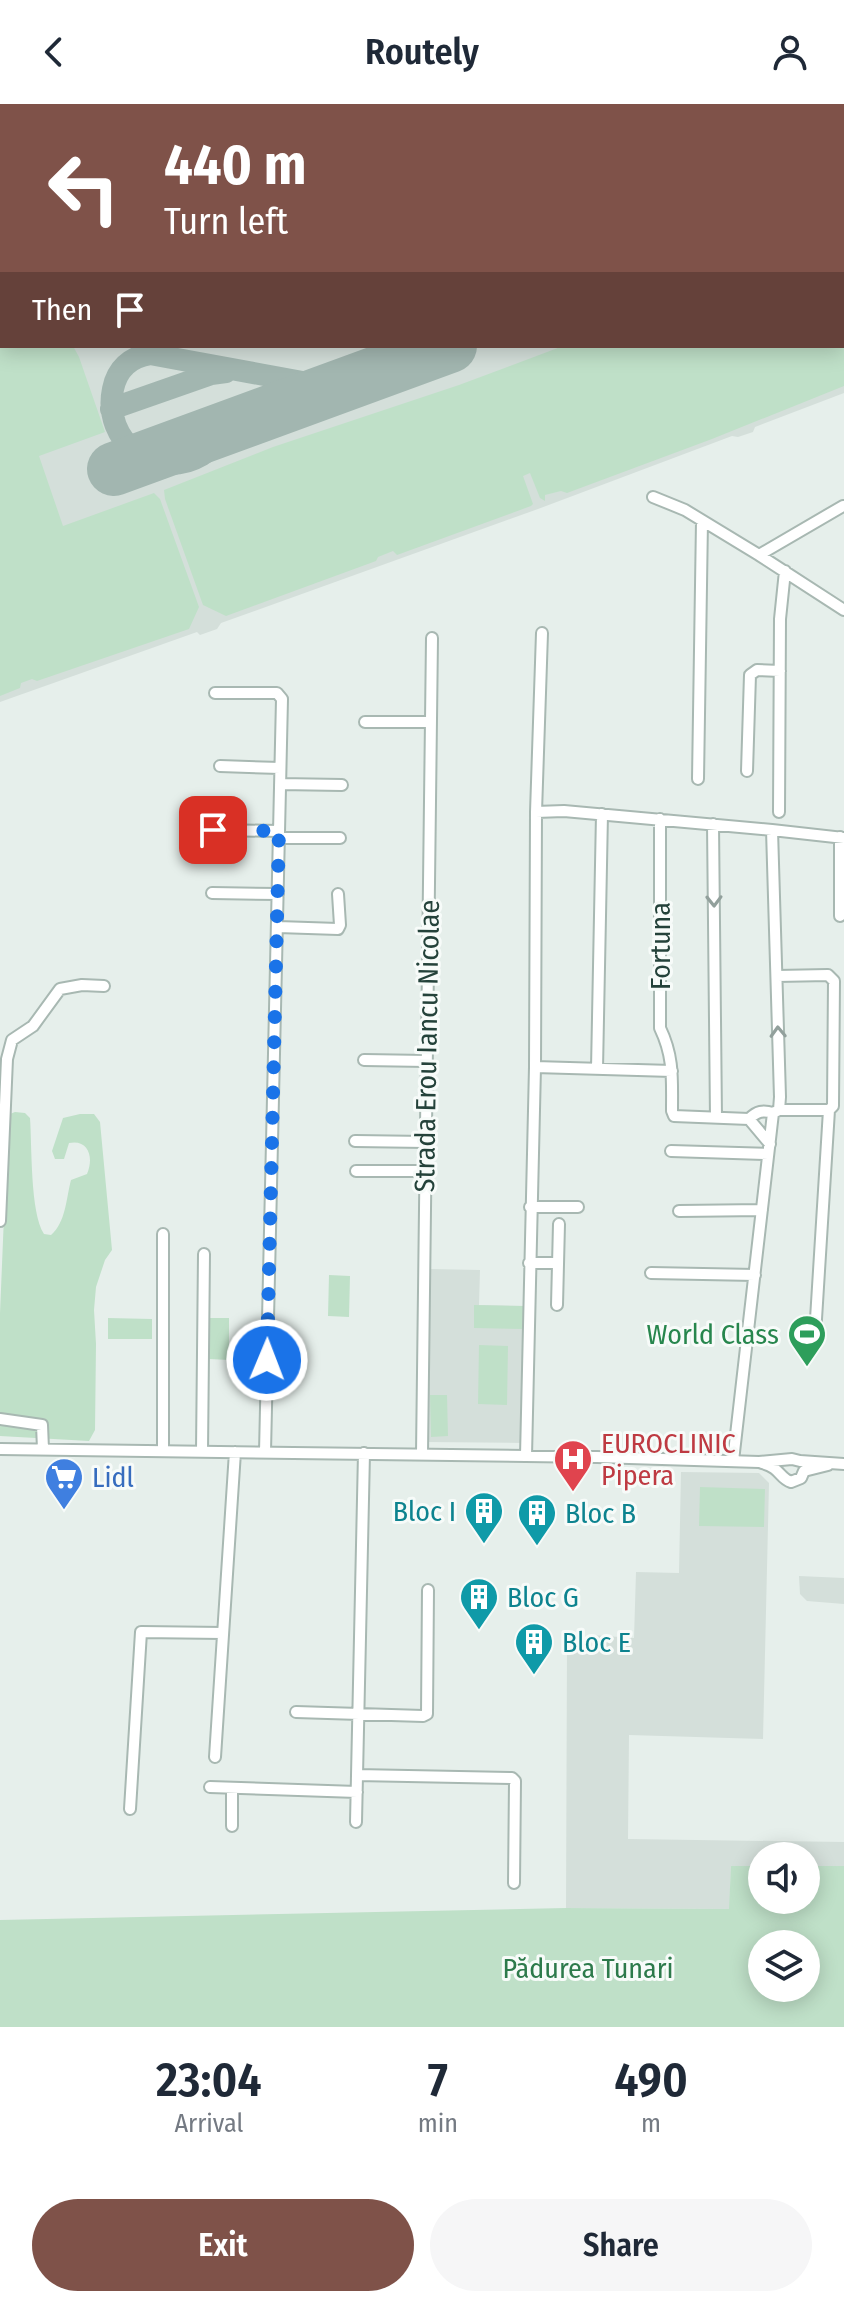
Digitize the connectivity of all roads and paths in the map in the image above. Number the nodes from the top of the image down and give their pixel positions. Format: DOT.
graph roads {
  1 [pos="653,497"];
  2 [pos="843,506"];
  3 [pos="702,521"];
  4 [pos="759,555"];
  5 [pos="785,571"];
  6 [pos="844,610"];
  7 [pos="542,633"];
  8 [pos="432,638"];
  9 [pos="780,671"];
  10 [pos="215,693"];
  11 [pos="365,722"];
  12 [pos="431,722"];
  13 [pos="220,766"];
  14 [pos="280,768"];
  15 [pos="747,771"];
  16 [pos="698,779"];
  17 [pos="280,784"];
  18 [pos="342,785"];
  19 [pos="536,812"];
  20 [pos="779,812"];
  21 [pos="602,814"];
  22 [pos="660,819"];
  23 [pos="713,824"];
  24 [pos="213,830"];
  25 [pos="772,830"];
  26 [pos="279,834"];
  27 [pos="340,838"];
  28 [pos="842,838"];
  29 [pos="212,893"];
  30 [pos="278,894"];
  31 [pos="338,894"];
  32 [pos="840,916"];
  33 [pos="278,927"];
  34 [pos="777,976"];
  35 [pos="104,986"];
  36 [pos="364,1060"];
  37 [pos="427,1061"];
  38 [pos="535,1067"];
  39 [pos="597,1069"];
  40 [pos="672,1071"];
  41 [pos="829,1110"];
  42 [pos="776,1112"];
  43 [pos="716,1118"];
  44 [pos="749,1119"];
  45 [pos="355,1141"];
  46 [pos="426,1142"];
  47 [pos="769,1149"];
  48 [pos="671,1151"];
  49 [pos="356,1171"];
  50 [pos="426,1171"];
  51 [pos="530,1207"];
  52 [pos="578,1207"];
  53 [pos="762,1210"];
  54 [pos="679,1211"];
  55 [pos="0,1221"];
  56 [pos="559,1224"];
  57 [pos="163,1234"];
  58 [pos="204,1254"];
  59 [pos="529,1263"];
  60 [pos="558,1263"];
  61 [pos="651,1273"];
  62 [pos="755,1275"];
  63 [pos="557,1305"];
  64 [pos="815,1335"];
  65 [pos="0,1419"];
  66 [pos="0,1449"];
  67 [pos="43,1449"];
  68 [pos="163,1451"];
  69 [pos="202,1451"];
  70 [pos="235,1452"];
  71 [pos="265,1452"];
  72 [pos="364,1453"];
  73 [pos="422,1454"];
  74 [pos="526,1456"];
  75 [pos="733,1461"];
  76 [pos="759,1462"];
  77 [pos="797,1464"];
  78 [pos="841,1464"];
  79 [pos="781,1472"];
  80 [pos="428,1590"];
  81 [pos="223,1633"];
  82 [pos="296,1712"];
  83 [pos="358,1714"];
  84 [pos="215,1757"];
  85 [pos="357,1775"];
  86 [pos="210,1787"];
  87 [pos="232,1788"];
  88 [pos="357,1792"];
  89 [pos="130,1809"];
  90 [pos="356,1822"];
  91 [pos="232,1826"];
  92 [pos="514,1883"];
  1 -- 3 [label="street"];
  2 -- 4 [label="street"];
  3 -- 4 [label="street"];
  3 -- 16 [label="street"];
  4 -- 5 [label="street"];
  5 -- 6 [label="street"];
  5 -- 9 [label="street"];
  7 -- 19 [label="street"];
  8 -- 12 [label="street, Strada Erou Iancu Nicolae"];
  9 -- 15 [label="street"];
  9 -- 20 [label="street"];
  10 -- 14 [label="street"];
  11 -- 12 [label="street"];
  12 -- 37 [label="street, Strada Erou Iancu Nicolae"];
  13 -- 14 [label="street"];
  14 -- 17 [label="street"];
  17 -- 18 [label="street"];
  17 -- 26 [label="street"];
  19 -- 21 [label="street"];
  19 -- 38 [label="street"];
  21 -- 22 [label="street"];
  21 -- 39 [label="street"];
  22 -- 23 [label="street"];
  22 -- 40 [label="street, Fortuna"];
  23 -- 25 [label="street"];
  23 -- 43 [label="street, one-way"];
  24 -- 26 [label="street"];
  25 -- 28 [label="street"];
  25 -- 34 [label="street"];
  26 -- 27 [label="street"];
  26 -- 30 [label="street"];
  28 -- 32 [label="street"];
  29 -- 30 [label="street"];
  30 -- 33 [label="street"];
  31 -- 33 [label="street"];
  33 -- 71 [label="street"];
  34 -- 41 [label="street"];
  42 -- 34 [label="street, one-way"];
  35 -- 55 [label="street"];
  36 -- 37 [label="street"];
  37 -- 46 [label="street, Strada Erou Iancu Nicolae"];
  38 -- 39 [label="street"];
  38 -- 51 [label="street"];
  39 -- 40 [label="street"];
  40 -- 43 [label="street, Fortuna"];
  41 -- 42 [label="street"];
  41 -- 64 [label="street"];
  42 -- 44 [label="street"];
  42 -- 47 [label="street"];
  43 -- 44 [label="street"];
  44 -- 47 [label="street"];
  45 -- 46 [label="street"];
  46 -- 50 [label="street, Strada Erou Iancu Nicolae"];
  47 -- 48 [label="street"];
  47 -- 53 [label="street"];
  49 -- 50 [label="street"];
  50 -- 73 [label="street, Strada Erou Iancu Nicolae"];
  51 -- 52 [label="street"];
  51 -- 59 [label="street"];
  53 -- 54 [label="street"];
  53 -- 62 [label="street"];
  56 -- 60 [label="street"];
  57 -- 68 [label="street"];
  58 -- 69 [label="street"];
  59 -- 60 [label="street"];
  59 -- 74 [label="street"];
  60 -- 63 [label="street"];
  61 -- 62 [label="street"];
  62 -- 75 [label="street"];
  65 -- 67 [label="street"];
  66 -- 67 [label="street"];
  67 -- 68 [label="street"];
  68 -- 69 [label="street"];
  69 -- 70 [label="street"];
  70 -- 71 [label="street"];
  70 -- 81 [label="street"];
  71 -- 72 [label="street"];
  72 -- 73 [label="street"];
  72 -- 83 [label="street"];
  73 -- 74 [label="street"];
  74 -- 75 [label="street"];
  75 -- 76 [label="street"];
  76 -- 77 [label="street"];
  76 -- 79 [label="street"];
  77 -- 78 [label="street"];
  77 -- 79 [label="street"];
  77 -- 79 [label="street"];
  80 -- 83 [label="street"];
  81 -- 84 [label="street"];
  81 -- 89 [label="street"];
  82 -- 83 [label="street"];
  83 -- 85 [label="street"];
  85 -- 88 [label="street"];
  85 -- 92 [label="street"];
  86 -- 87 [label="street"];
  87 -- 88 [label="street"];
  87 -- 91 [label="street"];
  88 -- 90 [label="street"];
}
